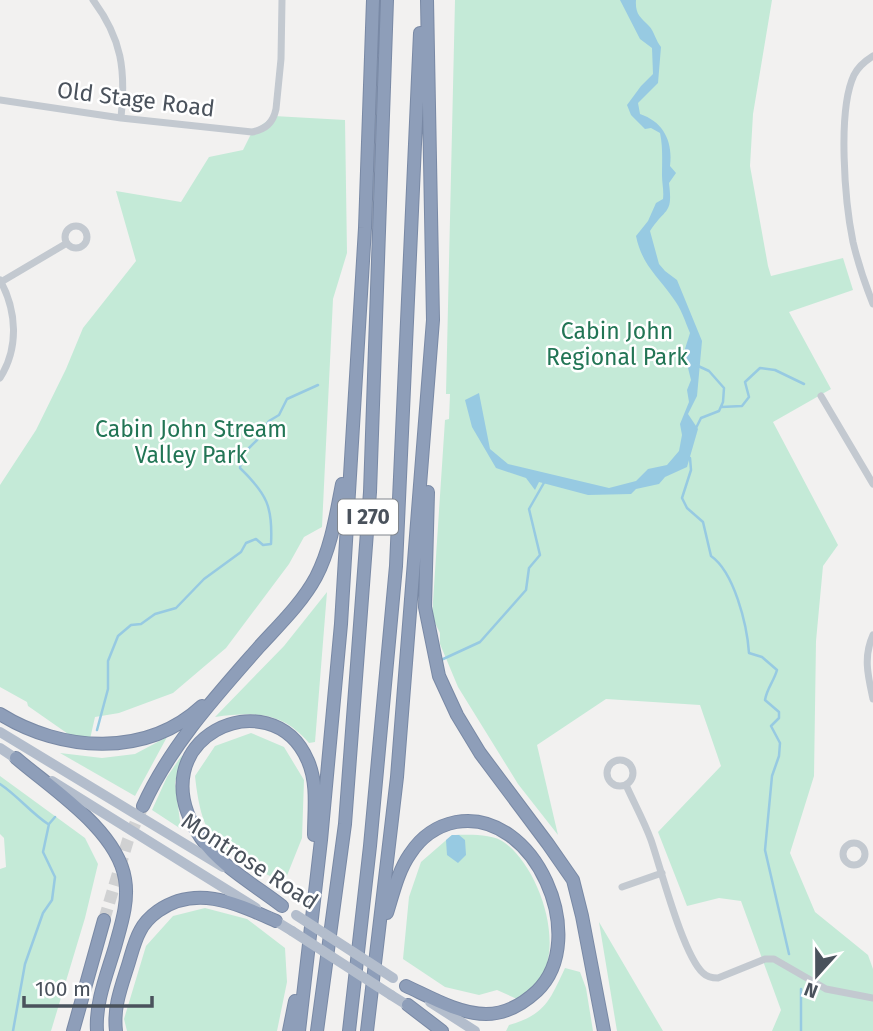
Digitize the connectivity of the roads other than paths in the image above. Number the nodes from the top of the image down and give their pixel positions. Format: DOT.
graph roads {
  1 [pos="93,0"];
  2 [pos="282,0"];
  3 [pos="373,0"];
  4 [pos="387,0"];
  5 [pos="421,0"];
  6 [pos="427,0"];
  7 [pos="873,56"];
  8 [pos="0,100"];
  9 [pos="121,118"];
  10 [pos="66,243"];
  11 [pos="1,281"];
  12 [pos="873,304"];
  13 [pos="0,378"];
  14 [pos="821,396"];
  15 [pos="351,445"];
  16 [pos="424,445"];
  17 [pos="873,484"];
  18 [pos="873,635"];
  19 [pos="233,677"];
  20 [pos="873,699"];
  21 [pos="0,714"];
  22 [pos="0,732"];
  23 [pos="0,748"];
  24 [pos="16,758"];
  25 [pos="626,785"];
  26 [pos="143,806"];
  27 [pos="662,873"];
  28 [pos="622,887"];
  29 [pos="314,897"];
  30 [pos="282,906"];
  31 [pos="104,920"];
  32 [pos="276,921"];
  33 [pos="377,947"];
  34 [pos="308,957"];
  35 [pos="406,986"];
  36 [pos="873,998"];
  37 [pos="408,1005"];
  38 [pos="72,1031"];
  39 [pos="97,1031"];
  40 [pos="116,1031"];
  41 [pos="289,1031"];
  42 [pos="299,1031"];
  43 [pos="317,1031"];
  44 [pos="349,1031"];
  45 [pos="367,1031"];
  46 [pos="442,1031"];
  47 [pos="449,1031"];
  48 [pos="475,1031"];
  49 [pos="604,1031"];
  1 -- 9 [label="street"];
  2 -- 9 [label="street, Old Stage Road"];
  3 -- 15 [label="highway, I 270"];
  4 -- 43 [label="highway, I 270"];
  5 -- 44 [label="highway, I 270"];
  6 -- 16 [label="highway, I 270"];
  7 -- 12 [label="street"];
  8 -- 9 [label="street, Old Stage Road"];
  10 -- 11 [label="street"];
  11 -- 13 [label="street"];
  14 -- 17 [label="street"];
  15 -- 19 [label="highway"];
  15 -- 29 [label="highway, I 270"];
  16 -- 33 [label="highway, I 270"];
  16 -- 49 [label="highway"];
  18 -- 20 [label="street"];
  19 -- 21 [label="highway"];
  19 -- 26 [label="highway"];
  22 -- 30 [label="main road, Montrose Road"];
  23 -- 24 [label="main road, Montrose Road"];
  24 -- 32 [label="main road, Montrose Road"];
  24 -- 39 [label="highway"];
  25 -- 27 [label="street"];
  27 -- 28 [label="street"];
  27 -- 36 [label="street"];
  29 -- 30 [label="highway"];
  29 -- 34 [label="highway, I 270"];
  30 -- 35 [label="main road, Montrose Road, bridge"];
  31 -- 38 [label="highway"];
  32 -- 37 [label="main road, Montrose Road, bridge"];
  32 -- 40 [label="highway"];
  33 -- 35 [label="highway"];
  33 -- 45 [label="highway, I 270"];
  34 -- 41 [label="highway"];
  34 -- 42 [label="highway, I 270"];
  35 -- 48 [label="main road, Montrose Road"];
  37 -- 46 [label="highway"];
  37 -- 47 [label="main road, Montrose Road"];
}
